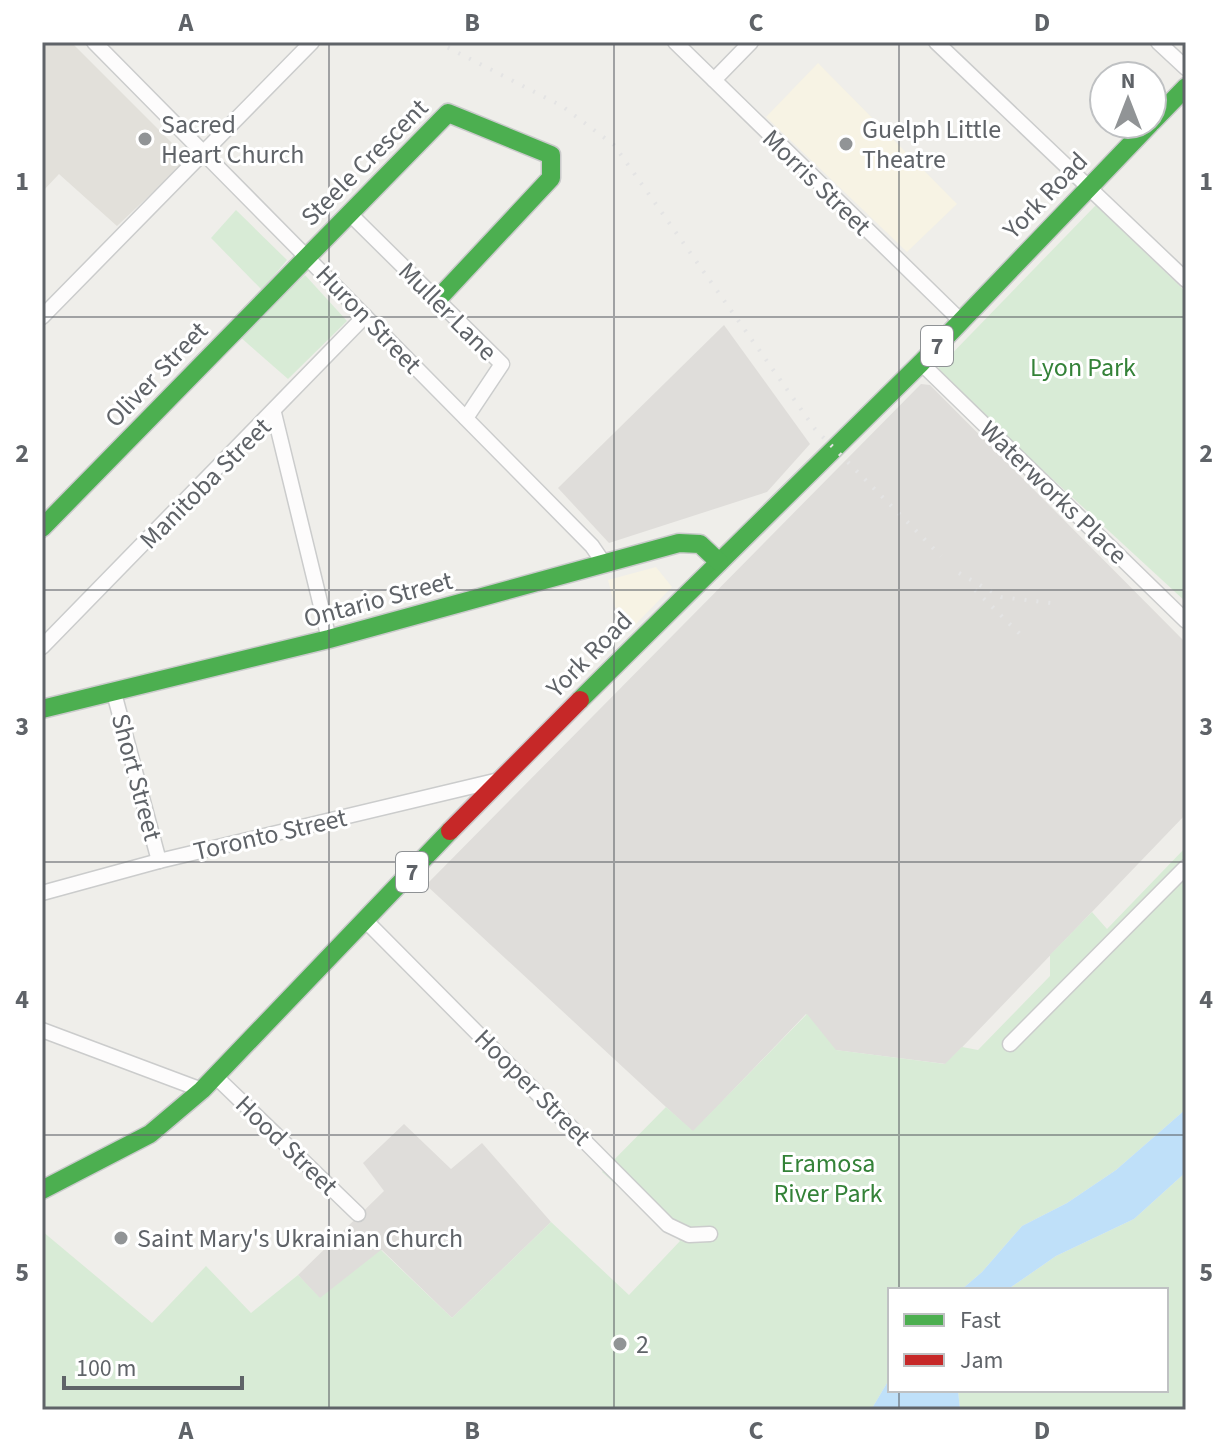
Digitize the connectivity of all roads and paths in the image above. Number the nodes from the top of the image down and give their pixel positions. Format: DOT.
graph roads {
  1 [pos="94,42"];
  2 [pos="312,42"];
  3 [pos="675,42"];
  4 [pos="751,42"];
  5 [pos="936,42"];
  6 [pos="1158,42"];
  7 [pos="1186,68"];
  8 [pos="714,80"];
  9 [pos="1186,87"];
  10 [pos="1168,106"];
  11 [pos="1134,140"];
  12 [pos="204,152"];
  13 [pos="1089,185"];
  14 [pos="349,213"];
  15 [pos="307,255"];
  16 [pos="1186,280"];
  17 [pos="437,300"];
  18 [pos="365,316"];
  19 [pos="42,317"];
  20 [pos="961,321"];
  21 [pos="921,363"];
  22 [pos="274,413"];
  23 [pos="466,418"];
  24 [pos="42,528"];
  25 [pos="719,562"];
  26 [pos="605,565"];
  27 [pos="1186,621"];
  28 [pos="329,639"];
  29 [pos="42,647"];
  30 [pos="114,693"];
  31 [pos="42,709"];
  32 [pos="499,780"];
  33 [pos="159,861"];
  34 [pos="1186,867"];
  35 [pos="42,893"];
  36 [pos="365,920"];
  37 [pos="42,1030"];
  38 [pos="1010,1044"];
  39 [pos="215,1076"];
  40 [pos="202,1090"];
  41 [pos="42,1190"];
  42 [pos="358,1214"];
  43 [pos="710,1234"];
  1 -- 12 [label="street, Huron Street"];
  2 -- 12 [label="street"];
  3 -- 8 [label="street, Morris Street"];
  4 -- 8 [label="street"];
  5 -- 13 [label="street"];
  6 -- 7 [label="street"];
  8 -- 20 [label="street, Morris Street"];
  9 -- 10 [label="main road, York Road / 7"];
  11 -- 13 [label="main road, York Road / 7"];
  12 -- 15 [label="street, Huron Street"];
  12 -- 19 [label="street"];
  13 -- 16 [label="street"];
  13 -- 20 [label="main road, York Road / 7"];
  14 -- 15 [label="main road, Steele Crescent"];
  14 -- 17 [label="street, Muller Lane"];
  14 -- 17 [label="main road, Steele Crescent"];
  15 -- 18 [label="street, Huron Street"];
  15 -- 24 [label="main road, Oliver Street"];
  17 -- 23 [label="street, Muller Lane"];
  18 -- 22 [label="street, Manitoba Street"];
  18 -- 23 [label="street, Huron Street"];
  20 -- 21 [label="main road, York Road / 7"];
  21 -- 25 [label="main road, York Road / 7"];
  21 -- 27 [label="street, Waterworks Place"];
  22 -- 28 [label="street"];
  22 -- 29 [label="street, Manitoba Street"];
  23 -- 26 [label="street, Huron Street"];
  25 -- 26 [label="main road, Ontario Street"];
  25 -- 32 [label="main road, York Road / 7"];
  26 -- 28 [label="main road, Ontario Street"];
  28 -- 30 [label="main road, Ontario Street"];
  30 -- 31 [label="main road, Ontario Street"];
  30 -- 33 [label="street, Short Street"];
  32 -- 33 [label="street, Toronto Street"];
  32 -- 36 [label="main road, York Road / 7"];
  33 -- 35 [label="street, Toronto Street"];
  34 -- 38 [label="street"];
  36 -- 39 [label="main road, York Road / 7"];
  36 -- 43 [label="street, Hooper Street"];
  37 -- 40 [label="street"];
  39 -- 40 [label="main road, York Road / 7"];
  39 -- 42 [label="street, Hood Street"];
  40 -- 41 [label="main road, York Road / 7"];
}
